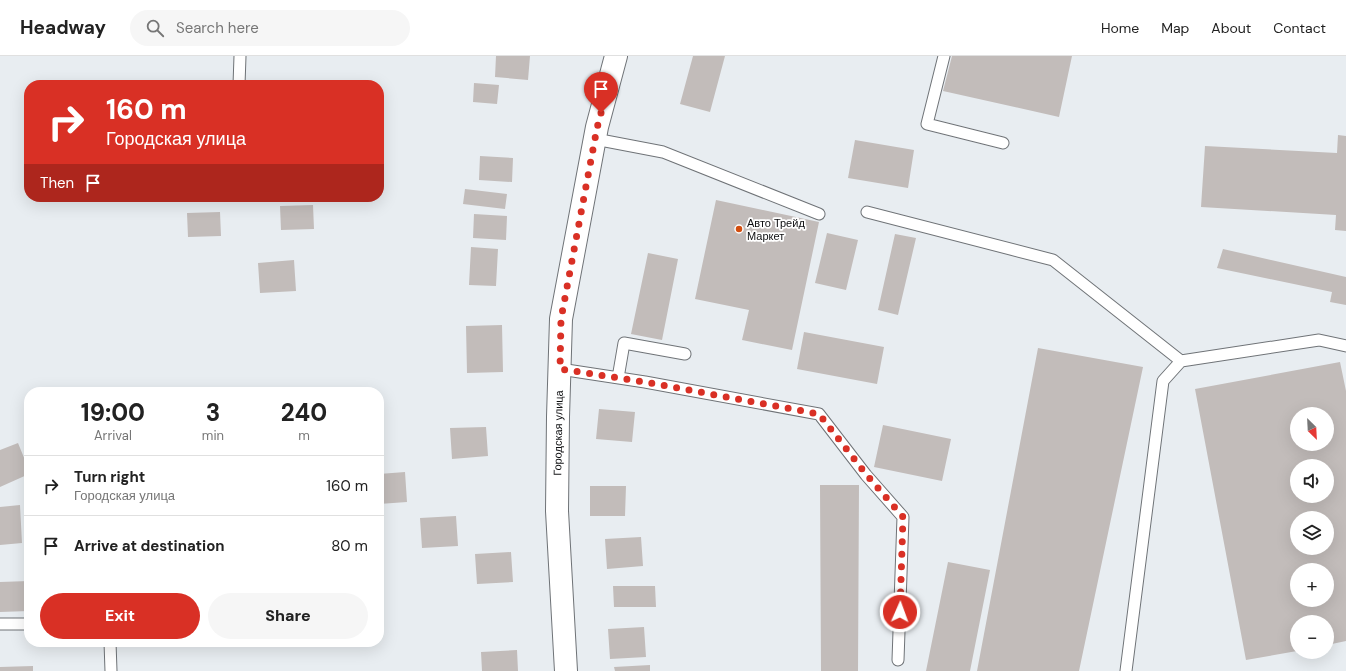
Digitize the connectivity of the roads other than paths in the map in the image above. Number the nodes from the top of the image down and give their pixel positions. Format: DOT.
graph roads {
  1 [pos="240,56"];
  2 [pos="616,56"];
  3 [pos="944,56"];
  4 [pos="239,80"];
  5 [pos="595,139"];
  6 [pos="1003,143"];
  7 [pos="867,212"];
  8 [pos="819,214"];
  9 [pos="1346,346"];
  10 [pos="685,354"];
  11 [pos="1181,362"];
  12 [pos="560,369"];
  13 [pos="618,378"];
  14 [pos="0,624"];
  15 [pos="24,624"];
  16 [pos="110,647"];
  17 [pos="898,660"];
  18 [pos="111,671"];
  19 [pos="566,671"];
  20 [pos="1126,671"];
  1 -- 4 [label="lane"];
  2 -- 5 [label="main road, Городская улица"];
  3 -- 6 [label="lane"];
  5 -- 8 [label="lane"];
  5 -- 12 [label="main road, Городская улица"];
  7 -- 11 [label="lane"];
  9 -- 11 [label="lane"];
  10 -- 13 [label="lane"];
  11 -- 20 [label="lane"];
  12 -- 13 [label="lane"];
  12 -- 19 [label="main road, Городская улица"];
  13 -- 17 [label="lane"];
  14 -- 15 [label="lane"];
  16 -- 18 [label="lane"];
}
